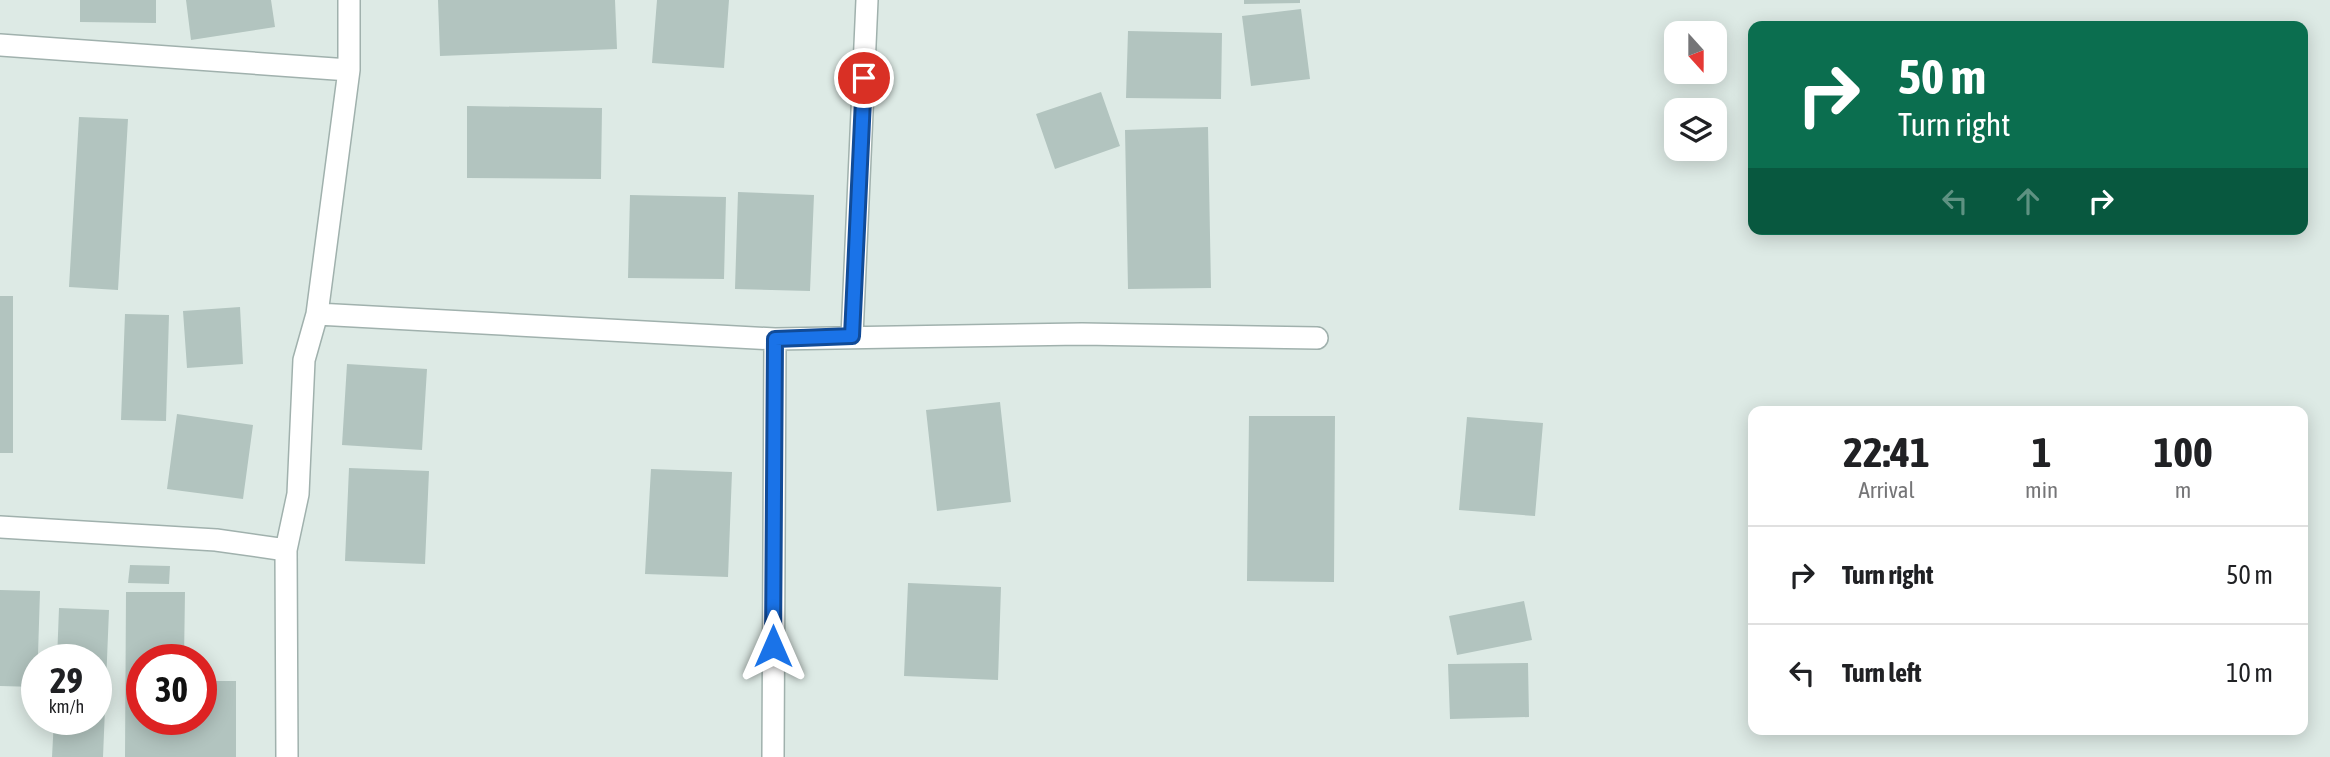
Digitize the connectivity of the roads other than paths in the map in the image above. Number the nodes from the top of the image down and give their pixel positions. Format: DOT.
graph roads {
  1 [pos="349,0"];
  2 [pos="867,0"];
  3 [pos="0,45"];
  4 [pos="349,70"];
  5 [pos="317,314"];
  6 [pos="852,336"];
  7 [pos="1317,338"];
  8 [pos="775,339"];
  9 [pos="0,527"];
  10 [pos="286,550"];
  11 [pos="287,757"];
  12 [pos="773,757"];
  1 -- 4 [label="street"];
  2 -- 6 [label="street"];
  3 -- 4 [label="street"];
  4 -- 5 [label="street"];
  5 -- 8 [label="street"];
  5 -- 10 [label="street"];
  6 -- 7 [label="street"];
  6 -- 8 [label="street"];
  8 -- 12 [label="street"];
  9 -- 10 [label="street"];
  10 -- 11 [label="street"];
}
